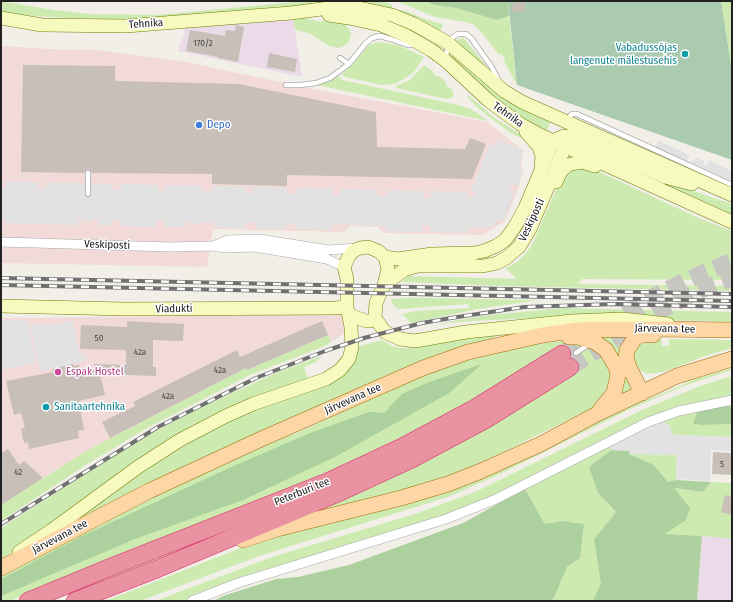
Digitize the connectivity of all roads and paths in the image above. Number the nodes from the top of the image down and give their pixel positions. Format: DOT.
graph roads {
  1 [pos="291,13"];
  2 [pos="4,21"];
  3 [pos="448,44"];
  4 [pos="422,45"];
  5 [pos="340,58"];
  6 [pos="446,61"];
  7 [pos="349,64"];
  8 [pos="286,85"];
  9 [pos="504,90"];
  10 [pos="564,121"];
  11 [pos="520,124"];
  12 [pos="563,141"];
  13 [pos="541,170"];
  14 [pos="620,171"];
  15 [pos="88,173"];
  16 [pos="732,185"];
  17 [pos="546,190"];
  18 [pos="88,194"];
  19 [pos="732,195"];
  20 [pos="732,222"];
  21 [pos="1,242"];
  22 [pos="212,246"];
  23 [pos="360,248"];
  24 [pos="385,257"];
  25 [pos="344,267"];
  26 [pos="384,285"];
  27 [pos="1,306"];
  28 [pos="348,311"];
  29 [pos="375,318"];
  30 [pos="699,330"];
  31 [pos="732,330"];
  32 [pos="543,335"];
  33 [pos="592,342"];
  34 [pos="570,358"];
  35 [pos="732,359"];
  36 [pos="629,367"];
  37 [pos="677,376"];
  38 [pos="642,393"];
  39 [pos="732,400"];
  40 [pos="597,414"];
  41 [pos="1,565"];
  42 [pos="1,568"];
  43 [pos="157,569"];
  44 [pos="28,601"];
  45 [pos="75,601"];
  46 [pos="192,601"];
  1 -- 2 [label="street, Tehnika"];
  1 -- 3 [label="street, Tehnika"];
  1 -- 4 [label="street, Tehnika"];
  3 -- 6 [label="lane"];
  3 -- 9 [label="street, Tehnika"];
  3 -- 9 [label="lane"];
  4 -- 6 [label="street, Tehnika"];
  4 -- 7 [label="lane"];
  5 -- 7 [label="lane"];
  6 -- 11 [label="street, Tehnika"];
  7 -- 8 [label="lane"];
  9 -- 10 [label="street, Tehnika"];
  10 -- 12 [label="street"];
  10 -- 16 [label="lane"];
  10 -- 19 [label="street, Tehnika"];
  11 -- 12 [label="street, Tehnika"];
  11 -- 13 [label="street"];
  12 -- 13 [label="street, Veskiposti"];
  12 -- 14 [label="street, Tehnika"];
  12 -- 17 [label="street, Veskiposti"];
  12 -- 19 [label="street"];
  13 -- 24 [label="street, Veskiposti"];
  14 -- 17 [label="street"];
  14 -- 20 [label="street, Tehnika"];
  15 -- 18 [label="lane"];
  17 -- 26 [label="street, Veskiposti"];
  21 -- 22 [label="street, Veskiposti"];
  22 -- 23 [label="street, Veskiposti"];
  22 -- 25 [label="street, Veskiposti"];
  23 -- 24 [label="street"];
  23 -- 25 [label="street"];
  24 -- 26 [label="street"];
  25 -- 28 [label="street"];
  26 -- 29 [label="street"];
  27 -- 28 [label="street, Viadukti"];
  28 -- 29 [label="street"];
  28 -- 41 [label="street"];
  29 -- 30 [label="street"];
  30 -- 31 [label="main road, Järvevana tee"];
  30 -- 32 [label="main road, Järvevana tee"];
  30 -- 36 [label="main road"];
  32 -- 33 [label="main road"];
  32 -- 42 [label="main road, Järvevana tee"];
  33 -- 34 [label="lane"];
  33 -- 40 [label="main road"];
  34 -- 43 [label="highway, Peterburi tee"];
  34 -- 44 [label="highway, Peterburi tee"];
  35 -- 37 [label="main road"];
  36 -- 37 [label="main road"];
  36 -- 38 [label="main road"];
  37 -- 38 [label="main road"];
  38 -- 40 [label="main road"];
  39 -- 46 [label="street"];
  40 -- 43 [label="main road"];
  43 -- 45 [label="highway"];
}
